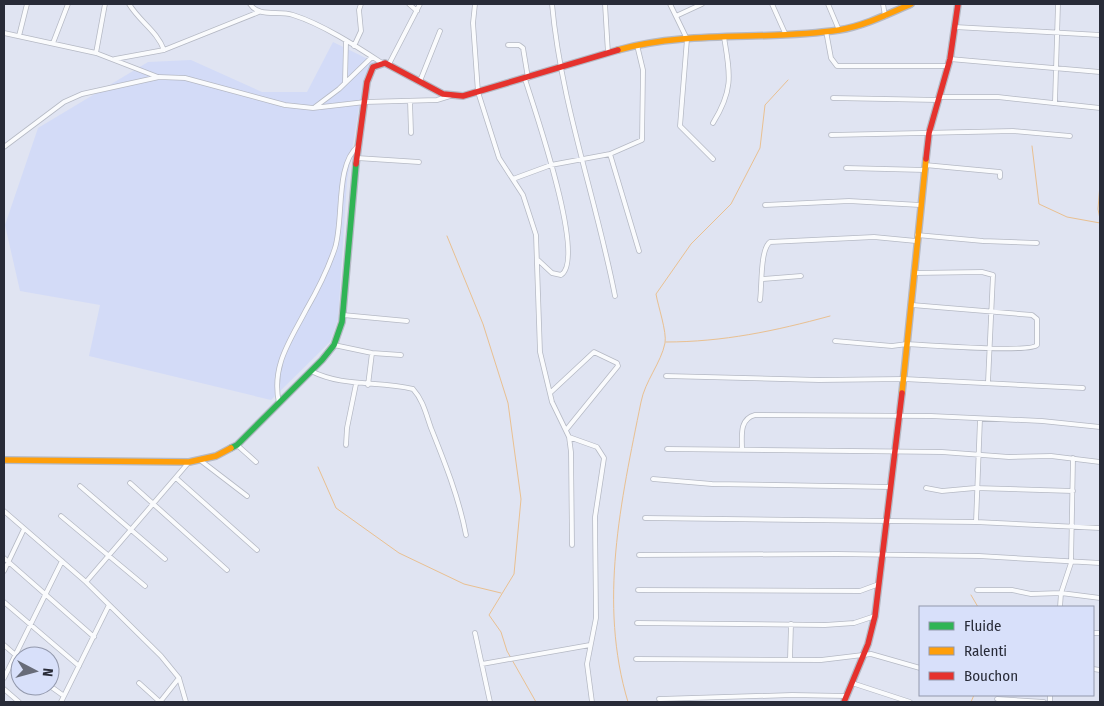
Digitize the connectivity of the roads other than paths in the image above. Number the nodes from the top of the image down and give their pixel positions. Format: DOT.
graph roads {
  1 [pos="27,4"];
  2 [pos="68,4"];
  3 [pos="106,4"];
  4 [pos="130,4"];
  5 [pos="250,4"];
  6 [pos="361,4"];
  7 [pos="408,4"];
  8 [pos="420,4"];
  9 [pos="476,4"];
  10 [pos="552,4"];
  11 [pos="605,4"];
  12 [pos="670,4"];
  13 [pos="702,4"];
  14 [pos="772,4"];
  15 [pos="828,4"];
  16 [pos="883,4"];
  17 [pos="910,4"];
  18 [pos="958,4"];
  19 [pos="1058,4"];
  20 [pos="417,11"];
  21 [pos="260,12"];
  22 [pos="676,16"];
  23 [pos="885,16"];
  24 [pos="956,27"];
  25 [pos="839,30"];
  26 [pos="440,31"];
  27 [pos="826,31"];
  28 [pos="1057,32"];
  29 [pos="4,33"];
  30 [pos="785,33"];
  31 [pos="1100,35"];
  32 [pos="19,36"];
  33 [pos="724,37"];
  34 [pos="687,39"];
  35 [pos="346,42"];
  36 [pos="53,43"];
  37 [pos="508,45"];
  38 [pos="637,45"];
  39 [pos="354,46"];
  40 [pos="164,50"];
  41 [pos="96,53"];
  42 [pos="608,53"];
  43 [pos="372,56"];
  44 [pos="112,59"];
  45 [pos="950,59"];
  46 [pos="385,63"];
  47 [pos="948,66"];
  48 [pos="560,68"];
  49 [pos="1056,68"];
  50 [pos="1100,72"];
  51 [pos="159,77"];
  52 [pos="527,78"];
  53 [pos="420,81"];
  54 [pos="344,82"];
  55 [pos="478,92"];
  56 [pos="450,96"];
  57 [pos="833,98"];
  58 [pos="939,98"];
  59 [pos="410,101"];
  60 [pos="365,102"];
  61 [pos="1055,102"];
  62 [pos="313,108"];
  63 [pos="1100,108"];
  64 [pos="713,123"];
  65 [pos="411,133"];
  66 [pos="929,133"];
  67 [pos="831,135"];
  68 [pos="1070,136"];
  69 [pos="359,145"];
  70 [pos="4,147"];
  71 [pos="610,154"];
  72 [pos="357,158"];
  73 [pos="582,159"];
  74 [pos="713,159"];
  75 [pos="419,162"];
  76 [pos="551,165"];
  77 [pos="846,168"];
  78 [pos="925,168"];
  79 [pos="1000,177"];
  80 [pos="513,179"];
  81 [pos="764,205"];
  82 [pos="920,205"];
  83 [pos="916,238"];
  84 [pos="1038,243"];
  85 [pos="639,251"];
  86 [pos="538,260"];
  87 [pos="913,273"];
  88 [pos="801,276"];
  89 [pos="763,278"];
  90 [pos="615,296"];
  91 [pos="760,300"];
  92 [pos="912,305"];
  93 [pos="990,311"];
  94 [pos="343,315"];
  95 [pos="407,321"];
  96 [pos="835,341"];
  97 [pos="907,344"];
  98 [pos="334,345"];
  99 [pos="990,348"];
  100 [pos="372,352"];
  101 [pos="401,355"];
  102 [pos="311,371"];
  103 [pos="666,376"];
  104 [pos="904,379"];
  105 [pos="988,382"];
  106 [pos="356,384"];
  107 [pos="368,385"];
  108 [pos="1083,388"];
  109 [pos="550,393"];
  110 [pos="279,405"];
  111 [pos="899,416"];
  112 [pos="980,419"];
  113 [pos="1100,427"];
  114 [pos="566,430"];
  115 [pos="569,438"];
  116 [pos="237,445"];
  117 [pos="346,445"];
  118 [pos="667,449"];
  119 [pos="742,449"];
  120 [pos="895,451"];
  121 [pos="977,453"];
  122 [pos="1072,458"];
  123 [pos="4,460"];
  124 [pos="200,460"];
  125 [pos="189,462"];
  126 [pos="256,462"];
  127 [pos="1100,462"];
  128 [pos="176,478"];
  129 [pos="653,479"];
  130 [pos="130,483"];
  131 [pos="80,486"];
  132 [pos="891,487"];
  133 [pos="926,488"];
  134 [pos="975,488"];
  135 [pos="1073,491"];
  136 [pos="247,496"];
  137 [pos="153,503"];
  138 [pos="4,511"];
  139 [pos="61,516"];
  140 [pos="646,518"];
  141 [pos="888,520"];
  142 [pos="976,522"];
  143 [pos="1070,526"];
  144 [pos="1100,528"];
  145 [pos="24,529"];
  146 [pos="130,530"];
  147 [pos="466,535"];
  148 [pos="572,545"];
  149 [pos="257,550"];
  150 [pos="639,555"];
  151 [pos="109,556"];
  152 [pos="884,556"];
  153 [pos="4,558"];
  154 [pos="165,559"];
  155 [pos="62,560"];
  156 [pos="9,562"];
  157 [pos="1071,563"];
  158 [pos="1100,563"];
  159 [pos="227,570"];
  160 [pos="4,571"];
  161 [pos="86,582"];
  162 [pos="879,584"];
  163 [pos="145,586"];
  164 [pos="638,590"];
  165 [pos="977,590"];
  166 [pos="1061,593"];
  167 [pos="47,594"];
  168 [pos="1100,598"];
  169 [pos="4,602"];
  170 [pos="109,605"];
  171 [pos="1060,606"];
  172 [pos="875,616"];
  173 [pos="636,623"];
  174 [pos="790,624"];
  175 [pos="32,625"];
  176 [pos="475,633"];
  177 [pos="94,637"];
  178 [pos="590,645"];
  179 [pos="21,646"];
  180 [pos="863,654"];
  181 [pos="636,658"];
  182 [pos="790,660"];
  183 [pos="482,664"];
  184 [pos="10,666"];
  185 [pos="79,666"];
  186 [pos="919,668"];
  187 [pos="4,678"];
  188 [pos="179,678"];
  189 [pos="139,683"];
  190 [pos="852,683"];
  191 [pos="4,689"];
  192 [pos="60,693"];
  193 [pos="64,696"];
  194 [pos="659,699"];
  195 [pos="846,699"];
  196 [pos="997,699"];
  197 [pos="20,702"];
  198 [pos="61,702"];
  199 [pos="186,702"];
  200 [pos="490,702"];
  201 [pos="592,702"];
  202 [pos="910,702"];
  203 [pos="1044,702"];
  1 -- 32 [label="street"];
  2 -- 36 [label="street"];
  3 -- 41 [label="street"];
  4 -- 40 [label="street"];
  5 -- 21 [label="street"];
  6 -- 39 [label="street"];
  7 -- 20 [label="street"];
  8 -- 20 [label="street"];
  9 -- 55 [label="street"];
  10 -- 48 [label="street"];
  11 -- 42 [label="street"];
  12 -- 22 [label="street"];
  13 -- 22 [label="street"];
  14 -- 30 [label="street"];
  15 -- 25 [label="street"];
  16 -- 23 [label="street"];
  17 -- 23 [label="street"];
  18 -- 24 [label="street"];
  19 -- 28 [label="street"];
  20 -- 46 [label="street"];
  21 -- 35 [label="street"];
  21 -- 40 [label="street"];
  22 -- 34 [label="street"];
  23 -- 25 [label="street"];
  24 -- 28 [label="street"];
  24 -- 45 [label="street"];
  25 -- 27 [label="street"];
  26 -- 53 [label="street"];
  27 -- 30 [label="street"];
  27 -- 47 [label="street"];
  28 -- 31 [label="street"];
  28 -- 49 [label="street"];
  29 -- 32 [label="street"];
  30 -- 33 [label="street"];
  32 -- 36 [label="street"];
  33 -- 34 [label="street"];
  33 -- 64 [label="street"];
  34 -- 38 [label="street"];
  34 -- 74 [label="street"];
  35 -- 39 [label="street"];
  35 -- 54 [label="street"];
  36 -- 41 [label="street"];
  37 -- 52 [label="street"];
  38 -- 42 [label="street"];
  38 -- 71 [label="street"];
  39 -- 43 [label="street"];
  40 -- 44 [label="street"];
  41 -- 44 [label="street"];
  42 -- 48 [label="street"];
  43 -- 46 [label="street"];
  43 -- 54 [label="street"];
  44 -- 51 [label="street"];
  45 -- 47 [label="street"];
  45 -- 49 [label="street"];
  46 -- 53 [label="street"];
  46 -- 60 [label="street"];
  47 -- 58 [label="street"];
  48 -- 52 [label="street"];
  48 -- 73 [label="street"];
  49 -- 50 [label="street"];
  49 -- 61 [label="street"];
  51 -- 62 [label="street"];
  51 -- 70 [label="street"];
  52 -- 55 [label="street"];
  52 -- 76 [label="street"];
  53 -- 56 [label="street"];
  54 -- 62 [label="street"];
  55 -- 56 [label="street"];
  55 -- 80 [label="street"];
  56 -- 59 [label="street"];
  57 -- 58 [label="street"];
  58 -- 61 [label="street"];
  58 -- 66 [label="street"];
  59 -- 60 [label="street"];
  59 -- 65 [label="street"];
  60 -- 62 [label="street"];
  60 -- 69 [label="street"];
  61 -- 63 [label="street"];
  66 -- 67 [label="street"];
  66 -- 68 [label="street"];
  66 -- 78 [label="street"];
  69 -- 72 [label="street"];
  69 -- 110 [label="street"];
  71 -- 73 [label="street"];
  71 -- 85 [label="street"];
  72 -- 75 [label="street"];
  72 -- 94 [label="street"];
  73 -- 76 [label="street"];
  73 -- 90 [label="street"];
  76 -- 80 [label="street"];
  76 -- 86 [label="street"];
  77 -- 78 [label="street"];
  78 -- 79 [label="street"];
  78 -- 82 [label="street"];
  80 -- 86 [label="street"];
  81 -- 82 [label="street"];
  82 -- 83 [label="street"];
  83 -- 84 [label="street"];
  83 -- 87 [label="street"];
  83 -- 89 [label="street"];
  86 -- 109 [label="street"];
  87 -- 92 [label="street"];
  87 -- 93 [label="street"];
  88 -- 89 [label="street"];
  89 -- 91 [label="street"];
  92 -- 93 [label="street"];
  92 -- 97 [label="street"];
  93 -- 99 [label="street"];
  93 -- 99 [label="street"];
  94 -- 95 [label="street"];
  94 -- 98 [label="street"];
  96 -- 97 [label="street"];
  97 -- 99 [label="street"];
  97 -- 104 [label="street"];
  98 -- 100 [label="street"];
  98 -- 102 [label="street"];
  99 -- 105 [label="street"];
  100 -- 101 [label="street"];
  100 -- 107 [label="street"];
  102 -- 106 [label="street"];
  102 -- 110 [label="street"];
  103 -- 104 [label="street"];
  104 -- 105 [label="street"];
  104 -- 111 [label="street"];
  105 -- 108 [label="street"];
  106 -- 107 [label="street"];
  106 -- 117 [label="street"];
  107 -- 147 [label="street"];
  109 -- 114 [label="street"];
  109 -- 114 [label="street"];
  110 -- 116 [label="street"];
  111 -- 112 [label="street"];
  111 -- 119 [label="street"];
  111 -- 120 [label="street"];
  112 -- 113 [label="street"];
  112 -- 121 [label="street"];
  114 -- 115 [label="street"];
  115 -- 148 [label="street"];
  115 -- 178 [label="street"];
  116 -- 124 [label="street"];
  116 -- 126 [label="street"];
  118 -- 119 [label="street"];
  119 -- 120 [label="street"];
  120 -- 121 [label="street"];
  120 -- 132 [label="street"];
  121 -- 122 [label="street"];
  121 -- 134 [label="street"];
  122 -- 127 [label="street"];
  122 -- 135 [label="street"];
  123 -- 125 [label="street"];
  124 -- 125 [label="street"];
  124 -- 136 [label="street"];
  125 -- 128 [label="street"];
  128 -- 137 [label="street"];
  128 -- 149 [label="street"];
  129 -- 132 [label="street"];
  130 -- 137 [label="street"];
  131 -- 146 [label="street"];
  132 -- 141 [label="street"];
  133 -- 134 [label="street"];
  134 -- 135 [label="street"];
  134 -- 142 [label="street"];
  135 -- 143 [label="street"];
  137 -- 146 [label="street"];
  137 -- 159 [label="street"];
  138 -- 145 [label="street"];
  139 -- 151 [label="street"];
  140 -- 141 [label="street"];
  141 -- 142 [label="street"];
  141 -- 152 [label="street"];
  142 -- 143 [label="street"];
  143 -- 144 [label="street"];
  143 -- 157 [label="street"];
  145 -- 155 [label="street"];
  145 -- 156 [label="street"];
  146 -- 151 [label="street"];
  146 -- 154 [label="street"];
  150 -- 152 [label="street"];
  151 -- 161 [label="street"];
  151 -- 163 [label="street"];
  152 -- 157 [label="street"];
  152 -- 162 [label="street"];
  153 -- 156 [label="street"];
  155 -- 161 [label="street"];
  155 -- 167 [label="street"];
  156 -- 160 [label="street"];
  156 -- 167 [label="street"];
  157 -- 158 [label="street"];
  157 -- 166 [label="street"];
  161 -- 170 [label="street"];
  162 -- 164 [label="street"];
  162 -- 172 [label="street"];
  165 -- 166 [label="street"];
  166 -- 168 [label="street"];
  166 -- 171 [label="street"];
  167 -- 175 [label="street"];
  167 -- 177 [label="street"];
  169 -- 175 [label="street"];
  170 -- 177 [label="street"];
  170 -- 188 [label="street"];
  172 -- 174 [label="street"];
  172 -- 180 [label="street"];
  173 -- 174 [label="street"];
  174 -- 182 [label="street"];
  175 -- 179 [label="street"];
  175 -- 185 [label="street"];
  176 -- 183 [label="street"];
  177 -- 185 [label="street"];
  178 -- 183 [label="street"];
  178 -- 201 [label="street"];
  180 -- 182 [label="street"];
  180 -- 186 [label="street"];
  180 -- 190 [label="street"];
  181 -- 182 [label="street"];
  183 -- 200 [label="street"];
  184 -- 187 [label="street"];
  185 -- 193 [label="street"];
  188 -- 189 [label="street"];
  188 -- 199 [label="street"];
  190 -- 195 [label="street"];
  190 -- 202 [label="street"];
  191 -- 197 [label="street"];
  192 -- 193 [label="street"];
  193 -- 198 [label="street"];
  194 -- 195 [label="street"];
  196 -- 203 [label="street"];
}
